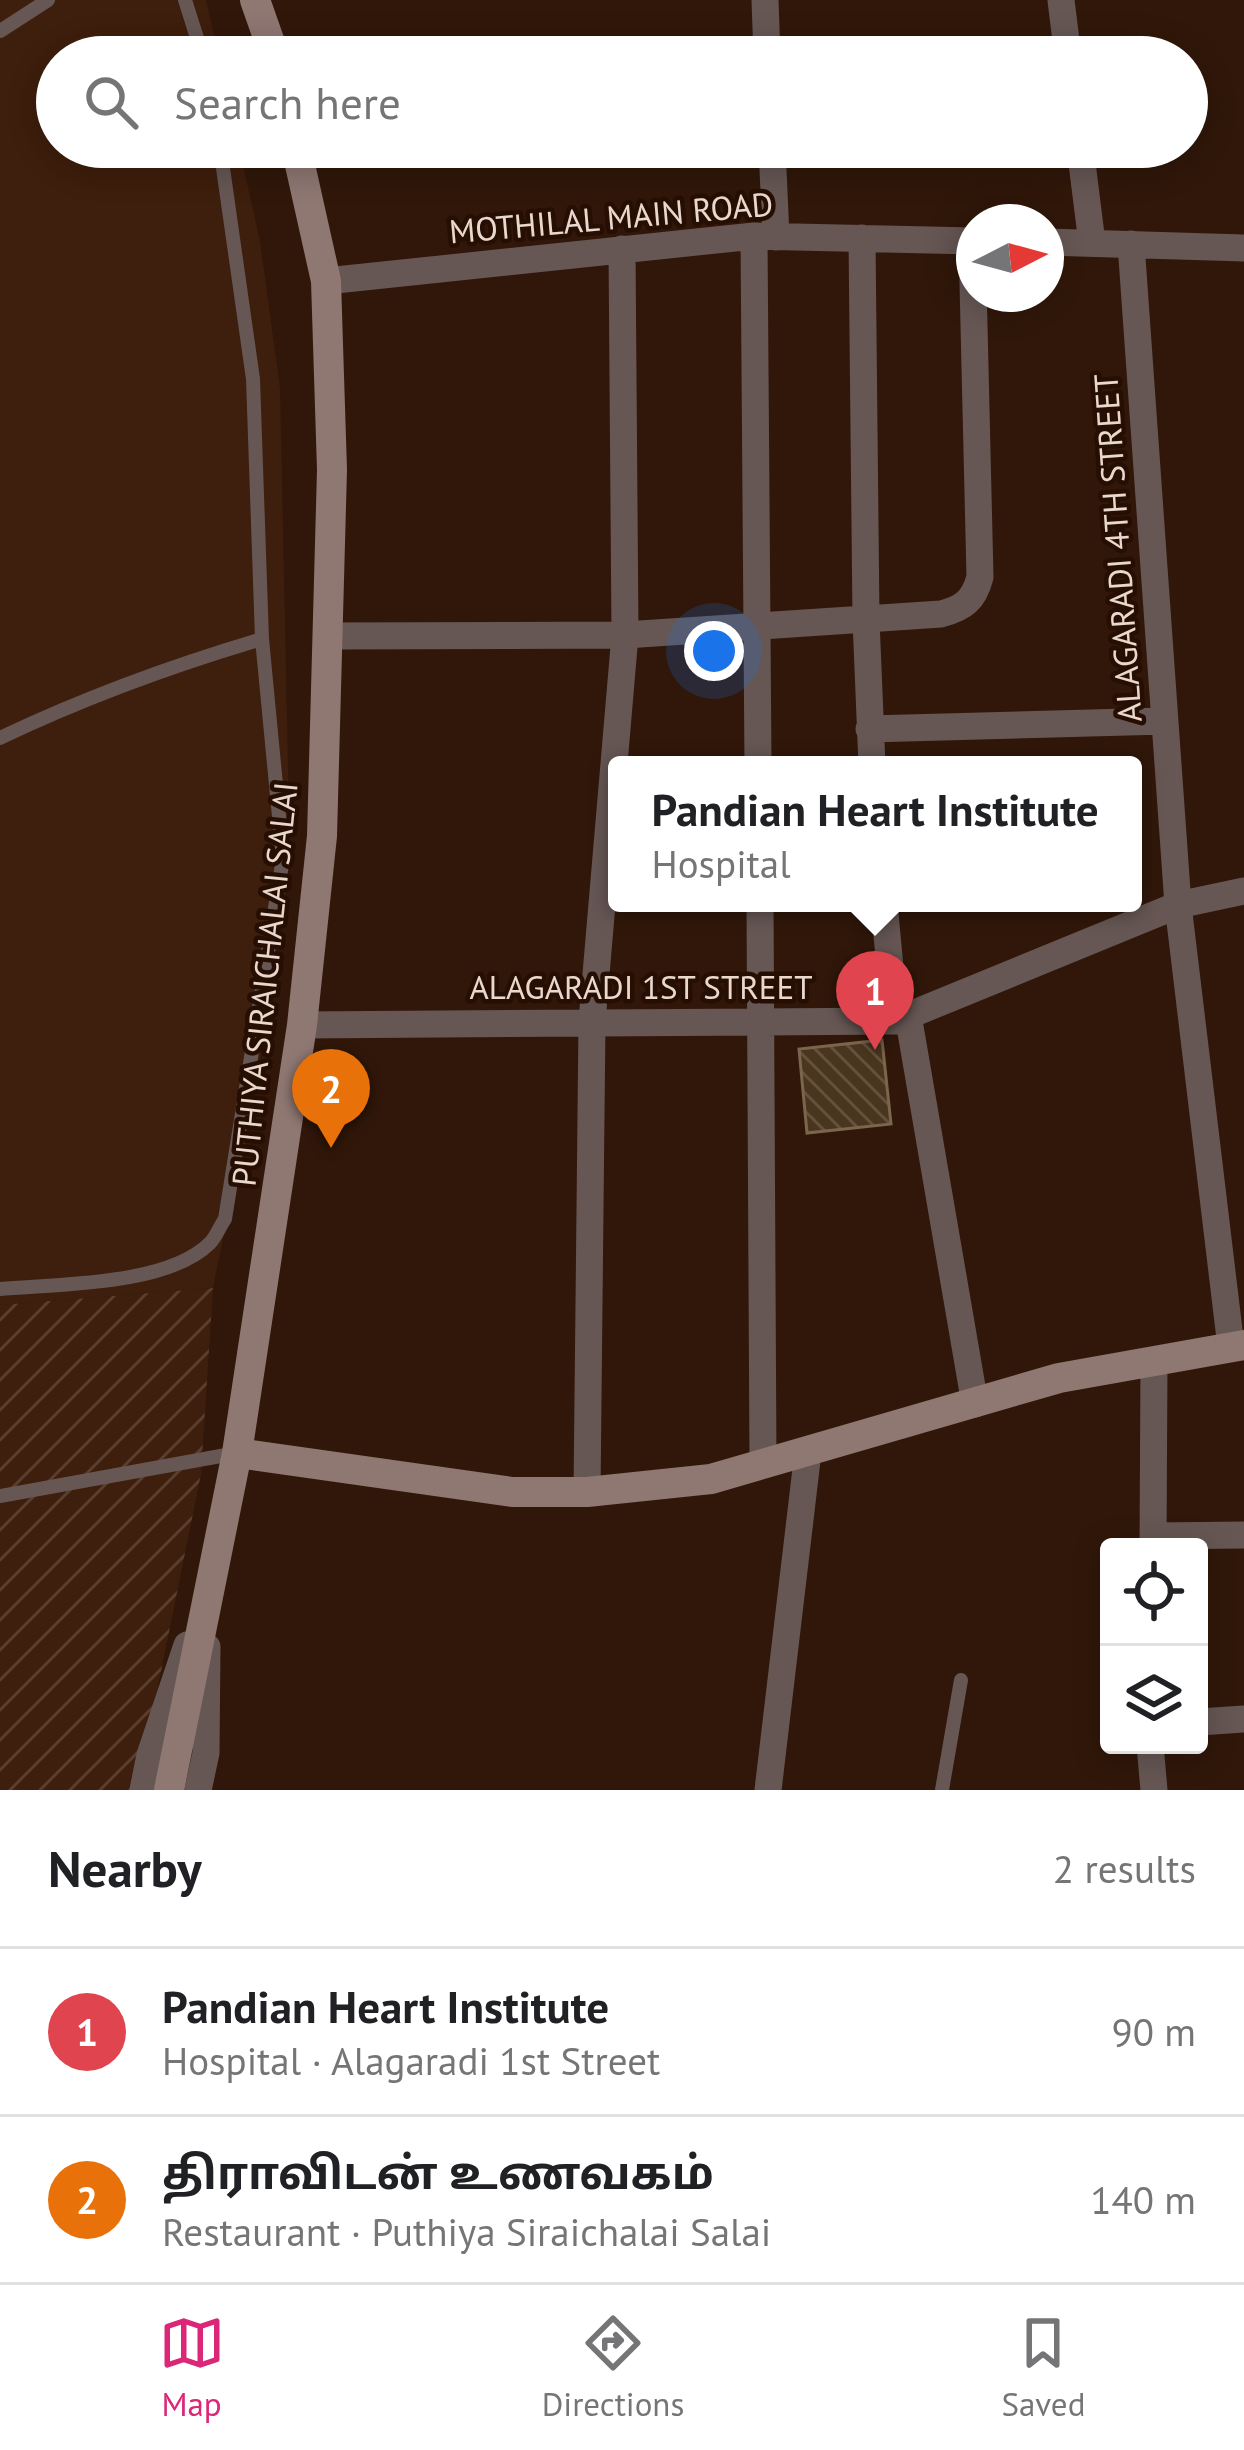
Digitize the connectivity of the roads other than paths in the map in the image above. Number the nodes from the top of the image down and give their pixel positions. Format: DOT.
graph roads {
  1 [pos="48,0"];
  2 [pos="185,0"];
  3 [pos="255,0"];
  4 [pos="765,0"];
  5 [pos="1061,0"];
  6 [pos="0,31"];
  7 [pos="196,36"];
  8 [pos="268,36"];
  9 [pos="766,36"];
  10 [pos="1066,36"];
  11 [pos="223,168"];
  12 [pos="301,168"];
  13 [pos="770,168"];
  14 [pos="1083,168"];
  15 [pos="765,237"];
  16 [pos="862,238"];
  17 [pos="956,241"];
  18 [pos="1064,242"];
  19 [pos="1092,243"];
  20 [pos="1131,244"];
  21 [pos="1244,248"];
  22 [pos="622,249"];
  23 [pos="326,280"];
  24 [pos="974,312"];
  25 [pos="866,620"];
  26 [pos="757,627"];
  27 [pos="626,635"];
  28 [pos="328,636"];
  29 [pos="262,639"];
  30 [pos="1165,721"];
  31 [pos="869,729"];
  32 [pos="0,738"];
  33 [pos="615,756"];
  34 [pos="758,756"];
  35 [pos="871,756"];
  36 [pos="608,839"];
  37 [pos="1244,891"];
  38 [pos="1178,905"];
  39 [pos="760,912"];
  40 [pos="885,912"];
  41 [pos="902,1018"];
  42 [pos="592,1021"];
  43 [pos="761,1021"];
  44 [pos="302,1025"];
  45 [pos="0,1289"];
  46 [pos="1238,1346"];
  47 [pos="1154,1362"];
  48 [pos="975,1404"];
  49 [pos="808,1452"];
  50 [pos="237,1453"];
  51 [pos="763,1465"];
  52 [pos="587,1492"];
  53 [pos="0,1496"];
  54 [pos="1244,1535"];
  55 [pos="1154,1538"];
  56 [pos="1205,1538"];
  57 [pos="207,1587"];
  58 [pos="961,1679"];
  59 [pos="1244,1719"];
  60 [pos="1208,1721"];
  61 [pos="1151,1754"];
  62 [pos="143,1790"];
  63 [pos="169,1790"];
  64 [pos="199,1790"];
  65 [pos="768,1790"];
  66 [pos="942,1790"];
  67 [pos="1154,1790"];
  1 -- 6 [label="lane"];
  2 -- 7 [label="lane"];
  3 -- 8 [label="main road"];
  4 -- 9 [label="street"];
  5 -- 10 [label="street"];
  11 -- 29 [label="lane"];
  12 -- 23 [label="main road, PUTHIYA SIRAICHALAI SALAI"];
  13 -- 15 [label="street"];
  14 -- 19 [label="street"];
  15 -- 16 [label="street, MOTHILAL MAIN ROAD"];
  15 -- 22 [label="street, MOTHILAL MAIN ROAD"];
  15 -- 26 [label="street"];
  16 -- 17 [label="street, MOTHILAL MAIN ROAD"];
  16 -- 25 [label="street"];
  18 -- 19 [label="street"];
  19 -- 20 [label="street"];
  20 -- 21 [label="street"];
  20 -- 30 [label="street, ALAGARADI 4TH STREET"];
  22 -- 23 [label="street, MOTHILAL MAIN ROAD"];
  22 -- 27 [label="street"];
  23 -- 28 [label="main road, PUTHIYA SIRAICHALAI SALAI"];
  24 -- 25 [label="street"];
  25 -- 26 [label="street"];
  25 -- 31 [label="street"];
  26 -- 27 [label="street"];
  26 -- 34 [label="street"];
  27 -- 28 [label="street"];
  27 -- 33 [label="street"];
  28 -- 44 [label="main road, PUTHIYA SIRAICHALAI SALAI"];
  29 -- 32 [label="lane"];
  29 -- 45 [label="lane"];
  30 -- 31 [label="street"];
  30 -- 38 [label="street, ALAGARADI 4TH STREET"];
  31 -- 35 [label="street"];
  36 -- 42 [label="street"];
  37 -- 38 [label="street, ALAGARADI 1ST STREET"];
  38 -- 41 [label="street, ALAGARADI 1ST STREET"];
  38 -- 46 [label="street, ALAGARADI 4TH STREET"];
  39 -- 43 [label="street"];
  40 -- 41 [label="street"];
  41 -- 43 [label="street, ALAGARADI 1ST STREET"];
  41 -- 48 [label="street"];
  42 -- 43 [label="street, ALAGARADI 1ST STREET"];
  42 -- 44 [label="street, ALAGARADI 1ST STREET"];
  42 -- 52 [label="street"];
  43 -- 51 [label="street"];
  44 -- 50 [label="main road, PUTHIYA SIRAICHALAI SALAI"];
  46 -- 47 [label="main road"];
  47 -- 48 [label="main road"];
  47 -- 55 [label="street"];
  48 -- 49 [label="main road"];
  49 -- 51 [label="main road"];
  49 -- 65 [label="street"];
  50 -- 52 [label="main road"];
  50 -- 53 [label="lane"];
  50 -- 57 [label="main road, PUTHIYA SIRAICHALAI SALAI"];
  51 -- 52 [label="main road"];
  54 -- 56 [label="street"];
  57 -- 62 [label="street"];
  57 -- 63 [label="main road, PUTHIYA SIRAICHALAI SALAI"];
  57 -- 64 [label="street"];
  58 -- 66 [label="lane"];
  59 -- 60 [label="street"];
  61 -- 67 [label="street"];
}
